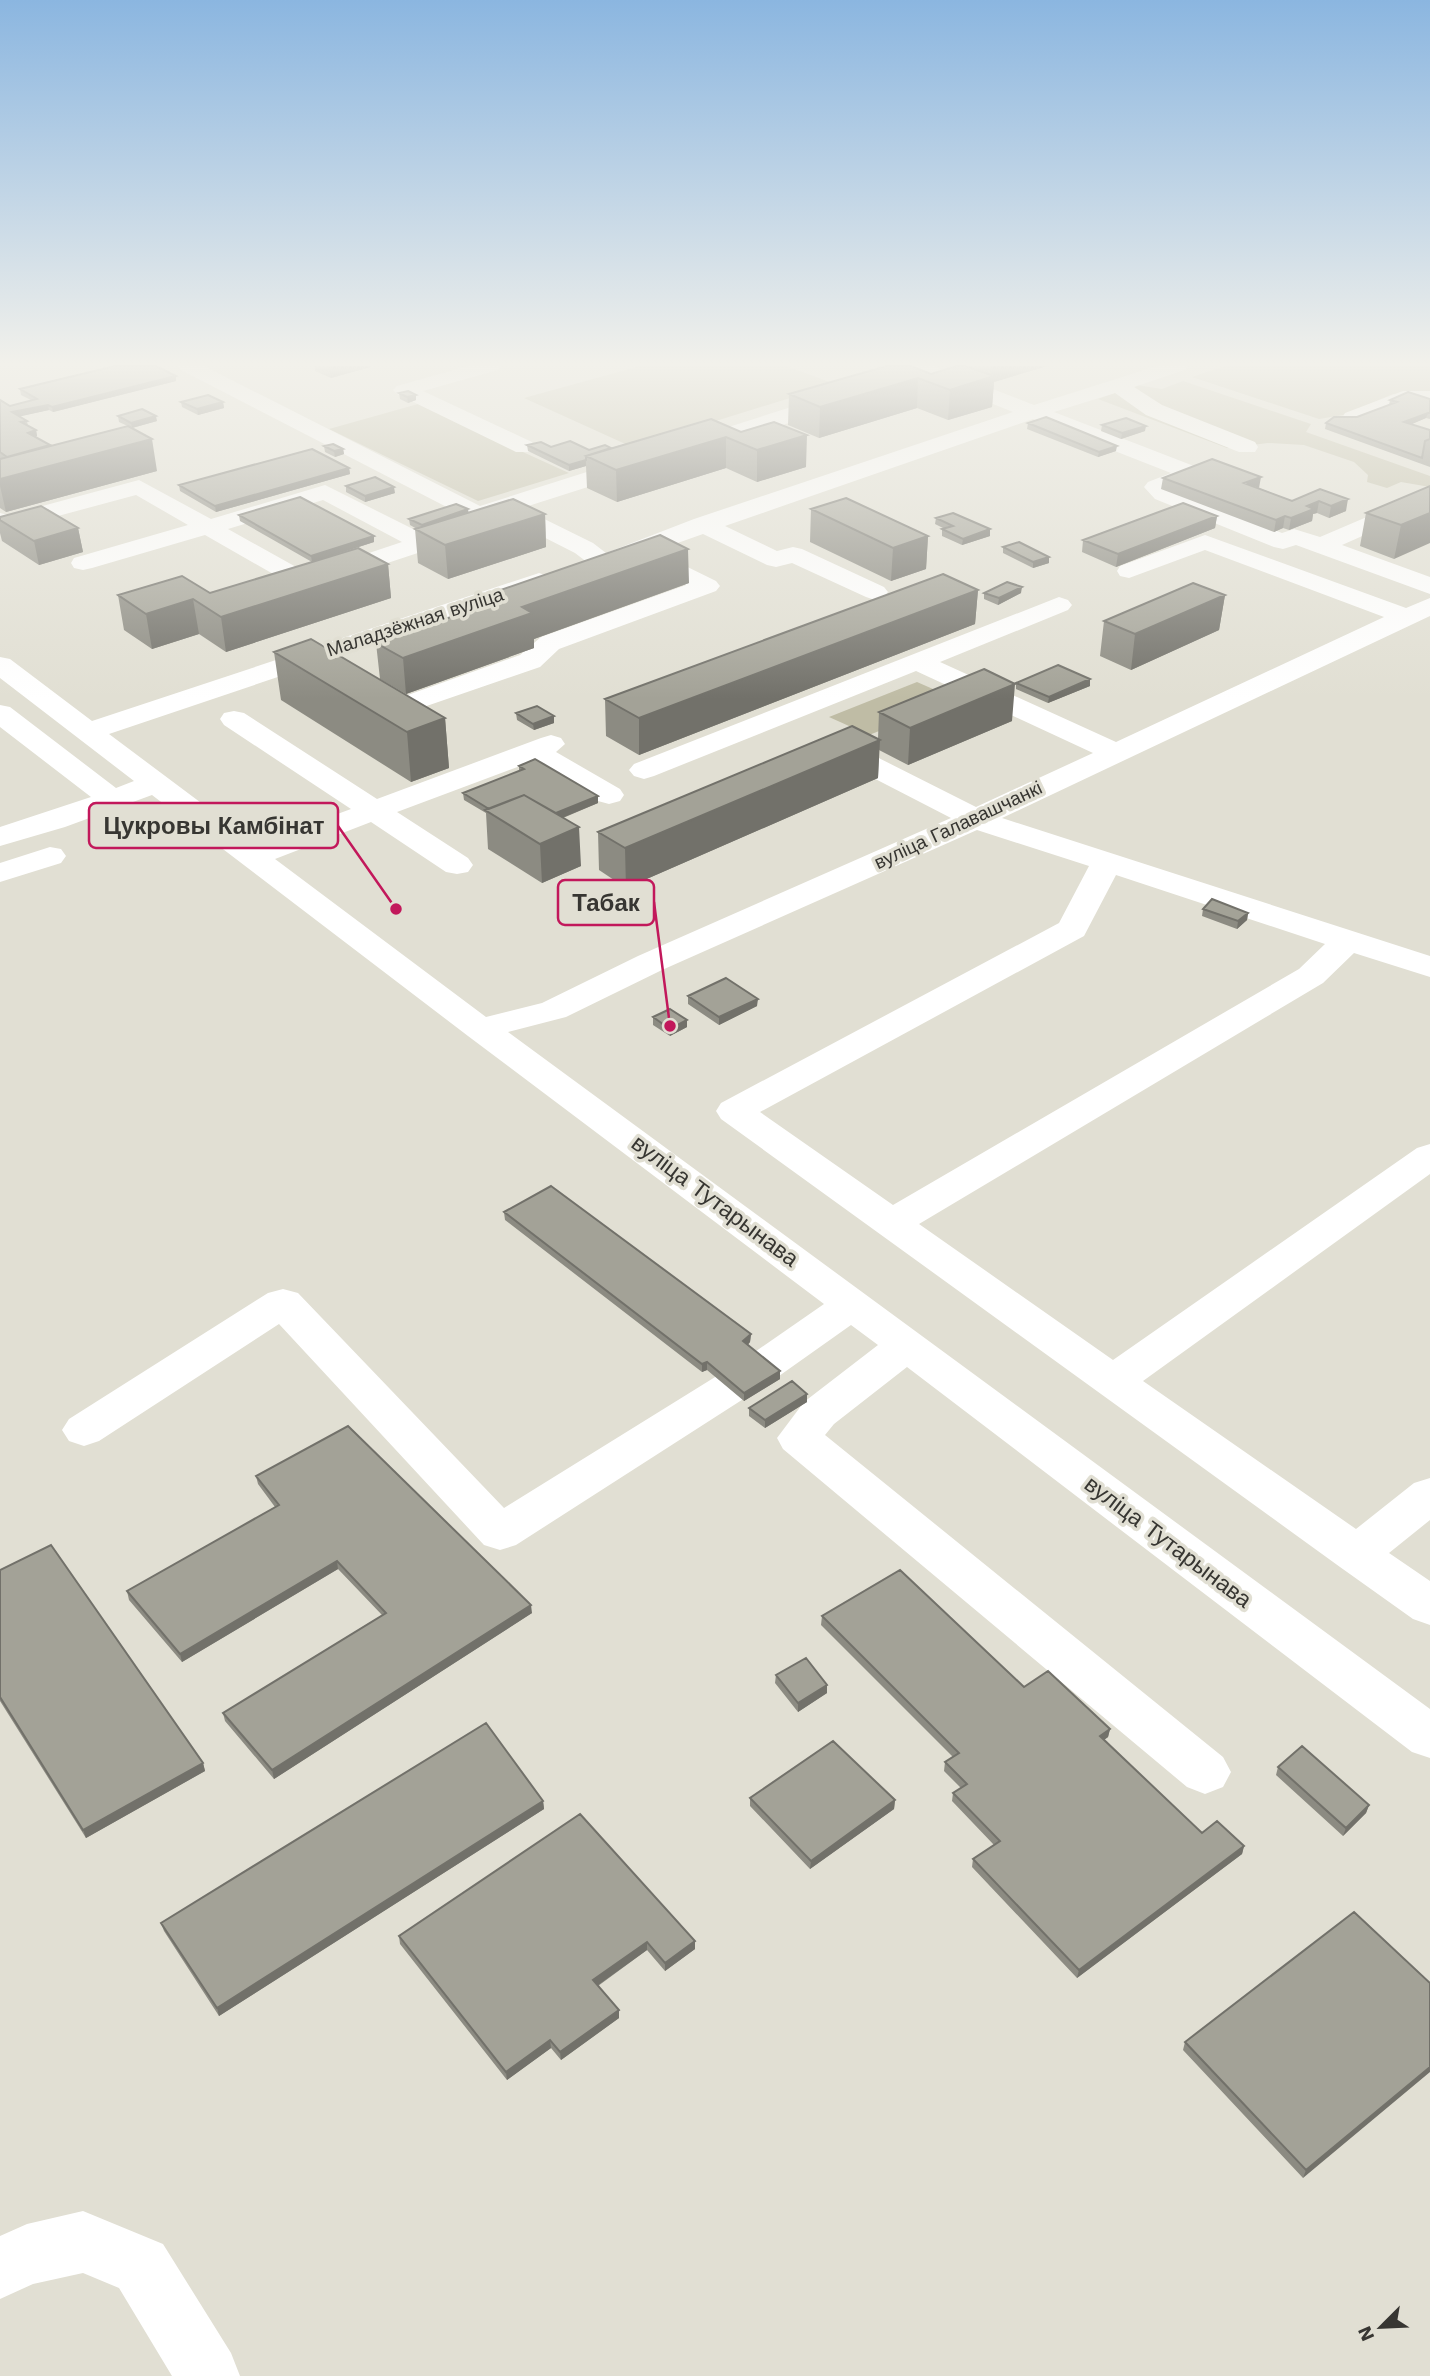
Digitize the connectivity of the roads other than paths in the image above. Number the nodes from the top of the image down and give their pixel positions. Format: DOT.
graph roads {
  1 [pos="405,477"];
  2 [pos="595,477"];
  3 [pos="841,477"];
  4 [pos="1180,477"];
  5 [pos="1430,496"];
  6 [pos="514,513"];
  7 [pos="478,514"];
  8 [pos="0,520"];
  9 [pos="702,524"];
  10 [pos="208,527"];
  11 [pos="422,543"];
  12 [pos="1321,546"];
  13 [pos="634,550"];
  14 [pos="601,561"];
  15 [pos="83,563"];
  16 [pos="1129,571"];
  17 [pos="305,582"];
  18 [pos="1430,586"];
  19 [pos="875,592"];
  20 [pos="268,594"];
  21 [pos="1059,605"];
  22 [pos="1419,612"];
  23 [pos="918,662"];
  24 [pos="0,665"];
  25 [pos="415,702"];
  26 [pos="0,713"];
  27 [pos="234,719"];
  28 [pos="90,731"];
  29 [pos="1115,752"];
  30 [pos="807,757"];
  31 [pos="644,770"];
  32 [pos="157,783"];
  33 [pos="608,794"];
  34 [pos="113,800"];
  35 [pos="375,810"];
  36 [pos="975,819"];
  37 [pos="0,837"];
  38 [pos="50,856"];
  39 [pos="254,856"];
  40 [pos="1107,863"];
  41 [pos="457,865"];
  42 [pos="0,873"];
  43 [pos="1348,940"];
  44 [pos="1430,967"];
  45 [pos="480,1029"];
  46 [pos="1430,1156"];
  47 [pos="891,1223"];
  48 [pos="852,1304"];
  49 [pos="906,1345"];
  50 [pos="1113,1381"];
  51 [pos="84,1430"];
  52 [pos="1430,1495"];
  53 [pos="1356,1554"];
  54 [pos="1430,1606"];
  55 [pos="1430,1737"];
  56 [pos="1205,1773"];
  57 [pos="0,2268"];
  58 [pos="208,2376"];
  1 -- 7 [label="street"];
  2 -- 7 [label="street"];
  3 -- 9 [label="street, Маладзёжная вуліца"];
  4 -- 12 [label="street"];
  5 -- 12 [label="street"];
  6 -- 7 [label="street"];
  6 -- 11 [label="street"];
  6 -- 14 [label="street"];
  8 -- 10 [label="street"];
  9 -- 13 [label="street, Маладзёжная вуліца"];
  9 -- 19 [label="street"];
  10 -- 11 [label="street"];
  10 -- 15 [label="street"];
  10 -- 17 [label="street"];
  11 -- 17 [label="street"];
  12 -- 18 [label="street"];
  13 -- 14 [label="street, Маладзёжная вуліца"];
  13 -- 25 [label="street"];
  14 -- 28 [label="street, Маладзёжная вуліца"];
  16 -- 22 [label="street"];
  17 -- 20 [label="street"];
  21 -- 23 [label="street"];
  22 -- 29 [label="street, вуліца Галавашчанкі"];
  23 -- 29 [label="street"];
  23 -- 31 [label="street"];
  24 -- 28 [label="street, вуліца Тутарынава"];
  26 -- 34 [label="street"];
  27 -- 35 [label="street"];
  28 -- 32 [label="street, вуліца Тутарынава"];
  29 -- 36 [label="street, вуліца Галавашчанкі"];
  30 -- 36 [label="street"];
  32 -- 34 [label="street"];
  32 -- 39 [label="street, вуліца Тутарынава"];
  33 -- 35 [label="street"];
  34 -- 37 [label="street"];
  35 -- 39 [label="street"];
  35 -- 41 [label="street"];
  36 -- 40 [label="street"];
  36 -- 45 [label="street, вуліца Галавашчанкі"];
  38 -- 42 [label="street"];
  39 -- 45 [label="street, вуліца Тутарынава"];
  40 -- 43 [label="street"];
  40 -- 47 [label="street"];
  43 -- 44 [label="street"];
  43 -- 47 [label="street"];
  45 -- 48 [label="street, вуліца Тутарынава"];
  46 -- 50 [label="street"];
  47 -- 50 [label="street"];
  48 -- 49 [label="street, вуліца Тутарынава"];
  48 -- 51 [label="street"];
  49 -- 55 [label="street, вуліца Тутарынава"];
  49 -- 56 [label="street"];
  50 -- 53 [label="street"];
  52 -- 53 [label="street"];
  53 -- 54 [label="street"];
  57 -- 58 [label="street"];
}
